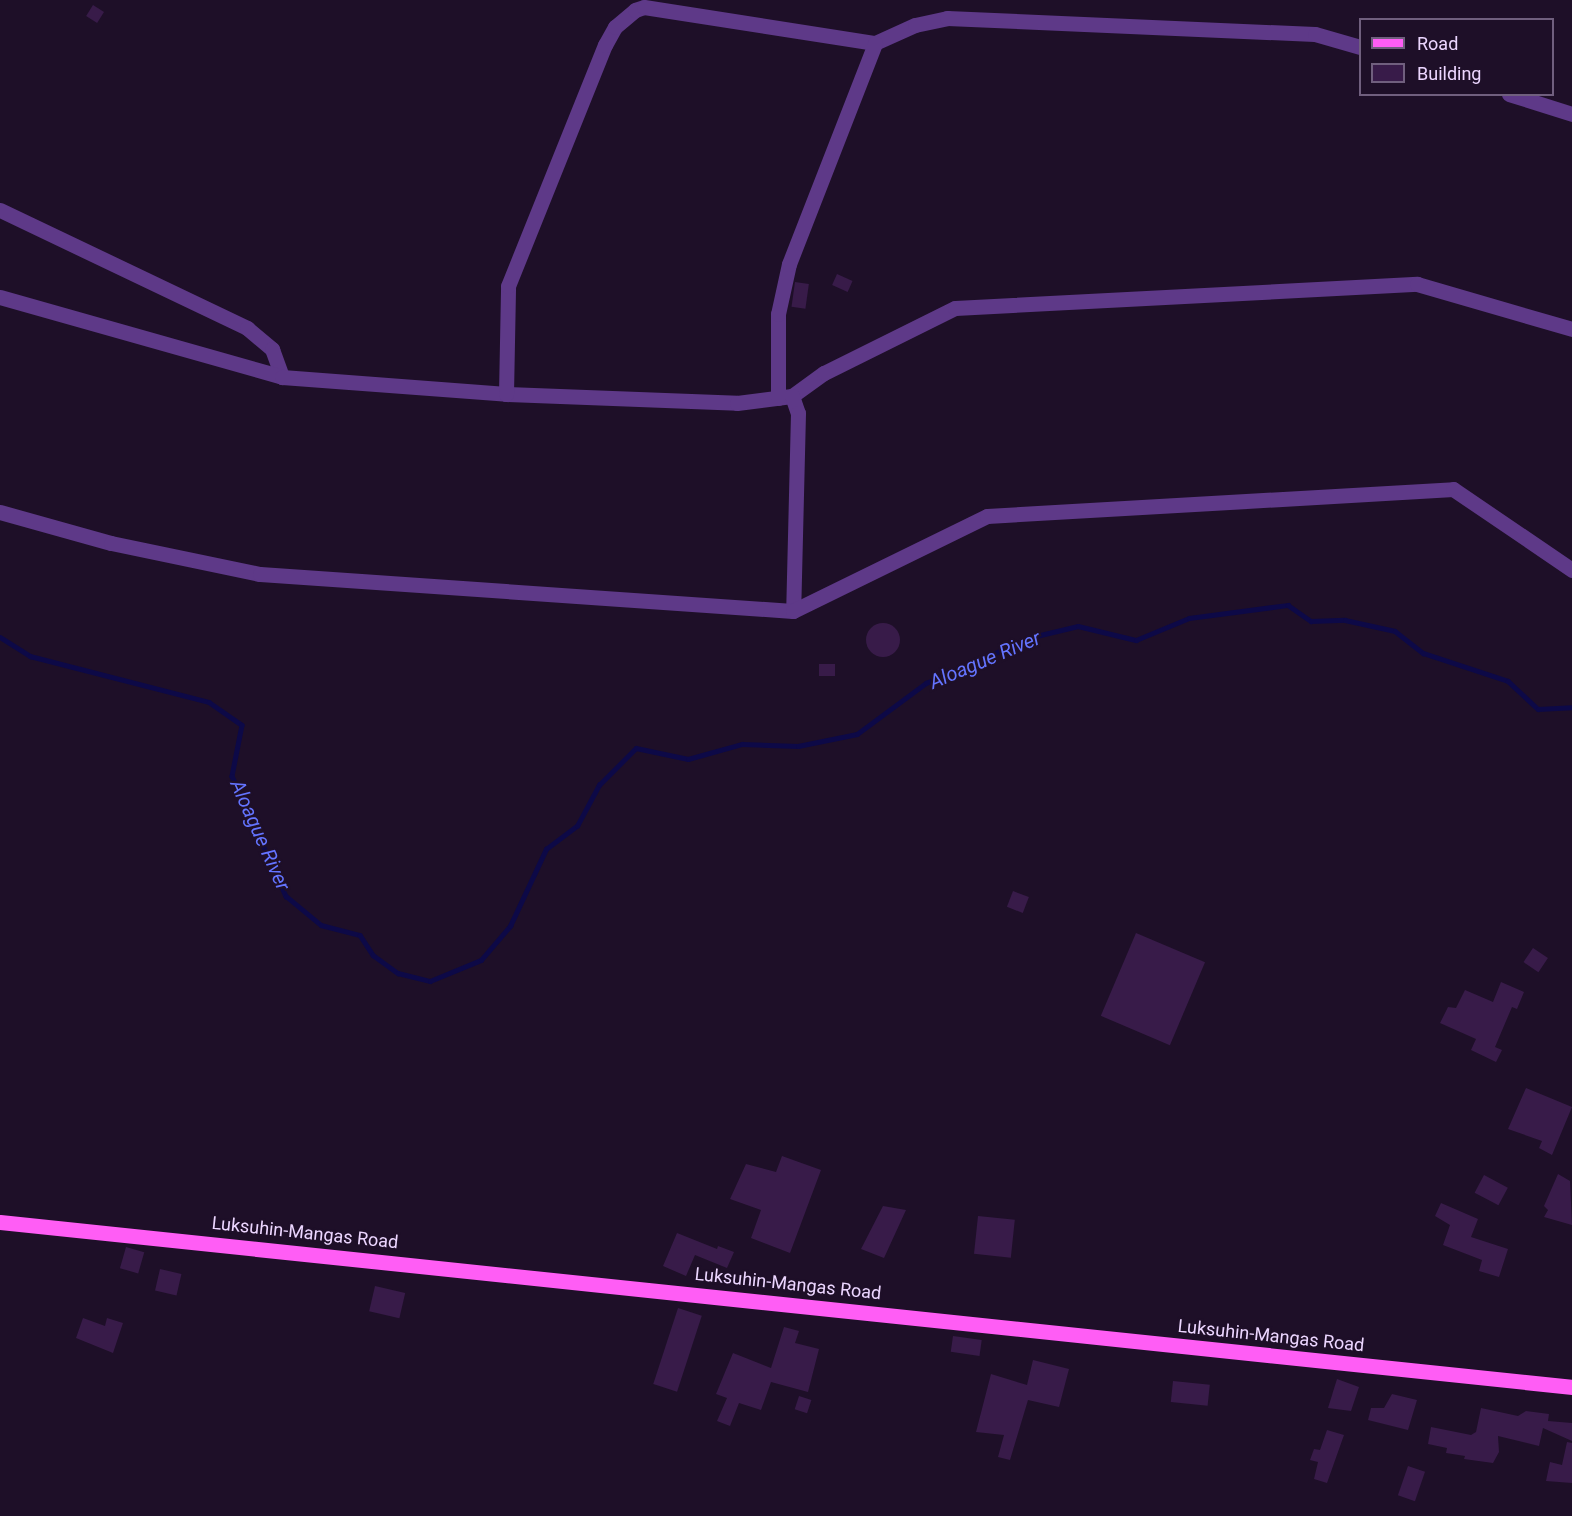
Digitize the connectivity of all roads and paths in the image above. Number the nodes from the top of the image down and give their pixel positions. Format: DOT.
graph roads {
  1 [pos="875,43"];
  2 [pos="1359,47"];
  3 [pos="1515,96"];
  4 [pos="1572,114"];
  5 [pos="0,210"];
  6 [pos="0,297"];
  7 [pos="1572,329"];
  8 [pos="282,377"];
  9 [pos="506,394"];
  10 [pos="785,397"];
  11 [pos="0,512"];
  12 [pos="1572,570"];
  13 [pos="793,611"];
  14 [pos="0,1222"];
  15 [pos="1572,1387"];
  1 -- 2 [label="street"];
  1 -- 9 [label="street"];
  1 -- 10 [label="street"];
  3 -- 4 [label="street"];
  5 -- 8 [label="street"];
  6 -- 8 [label="street"];
  7 -- 10 [label="street"];
  8 -- 9 [label="street"];
  9 -- 10 [label="street"];
  10 -- 13 [label="street"];
  11 -- 13 [label="street"];
  12 -- 13 [label="street"];
  14 -- 15 [label="main road, Luksuhin-Mangas Road"];
}
